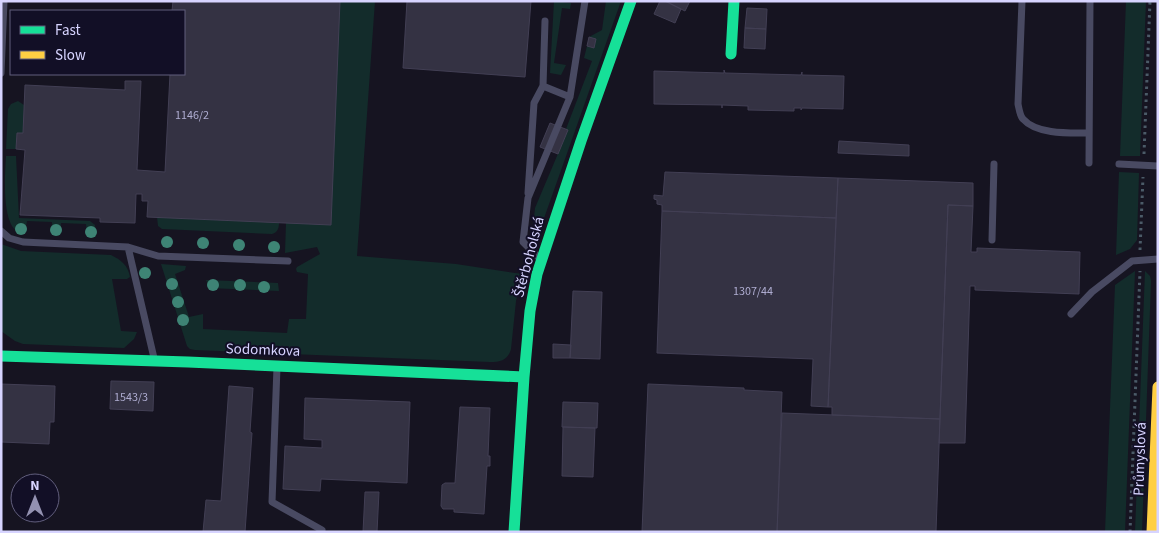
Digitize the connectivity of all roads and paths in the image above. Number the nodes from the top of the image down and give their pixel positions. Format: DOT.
graph roads {
  1 [pos="4,1"];
  2 [pos="585,1"];
  3 [pos="630,1"];
  4 [pos="734,1"];
  5 [pos="1022,1"];
  6 [pos="1090,1"];
  7 [pos="1150,1"];
  8 [pos="545,21"];
  9 [pos="732,54"];
  10 [pos="1,73"];
  11 [pos="543,86"];
  12 [pos="570,97"];
  13 [pos="1089,133"];
  14 [pos="1144,154"];
  15 [pos="1089,163"];
  16 [pos="994,164"];
  17 [pos="1119,164"];
  18 [pos="1158,166"];
  19 [pos="1143,176"];
  20 [pos="528,198"];
  21 [pos="1,231"];
  22 [pos="992,240"];
  23 [pos="128,247"];
  24 [pos="1140,250"];
  25 [pos="540,259"];
  26 [pos="1158,259"];
  27 [pos="288,261"];
  28 [pos="1140,270"];
  29 [pos="1071,314"];
  30 [pos="1,356"];
  31 [pos="155,361"];
  32 [pos="277,366"];
  33 [pos="524,376"];
  34 [pos="1158,388"];
  35 [pos="322,530"];
  36 [pos="514,532"];
  37 [pos="1130,532"];
  38 [pos="1152,532"];
  1 -- 10 [label="lane"];
  2 -- 12 [label="lane"];
  3 -- 25 [label="street, Štěrboholská"];
  4 -- 9 [label="street"];
  5 -- 13 [label="lane"];
  6 -- 13 [label="lane"];
  7 -- 14 [label="path"];
  8 -- 11 [label="lane"];
  11 -- 12 [label="lane"];
  11 -- 20 [label="lane"];
  12 -- 20 [label="lane"];
  13 -- 15 [label="lane"];
  16 -- 22 [label="lane"];
  17 -- 18 [label="lane"];
  19 -- 24 [label="path"];
  20 -- 25 [label="lane"];
  21 -- 23 [label="lane"];
  23 -- 27 [label="lane"];
  23 -- 31 [label="lane"];
  25 -- 33 [label="street, Štěrboholská"];
  26 -- 29 [label="lane"];
  28 -- 37 [label="path"];
  30 -- 31 [label="street, Sodomkova"];
  31 -- 32 [label="street, Sodomkova"];
  32 -- 33 [label="street, Sodomkova"];
  32 -- 35 [label="lane"];
  33 -- 36 [label="street, Štěrboholská"];
  34 -- 38 [label="street, Průmyslová"];
}
